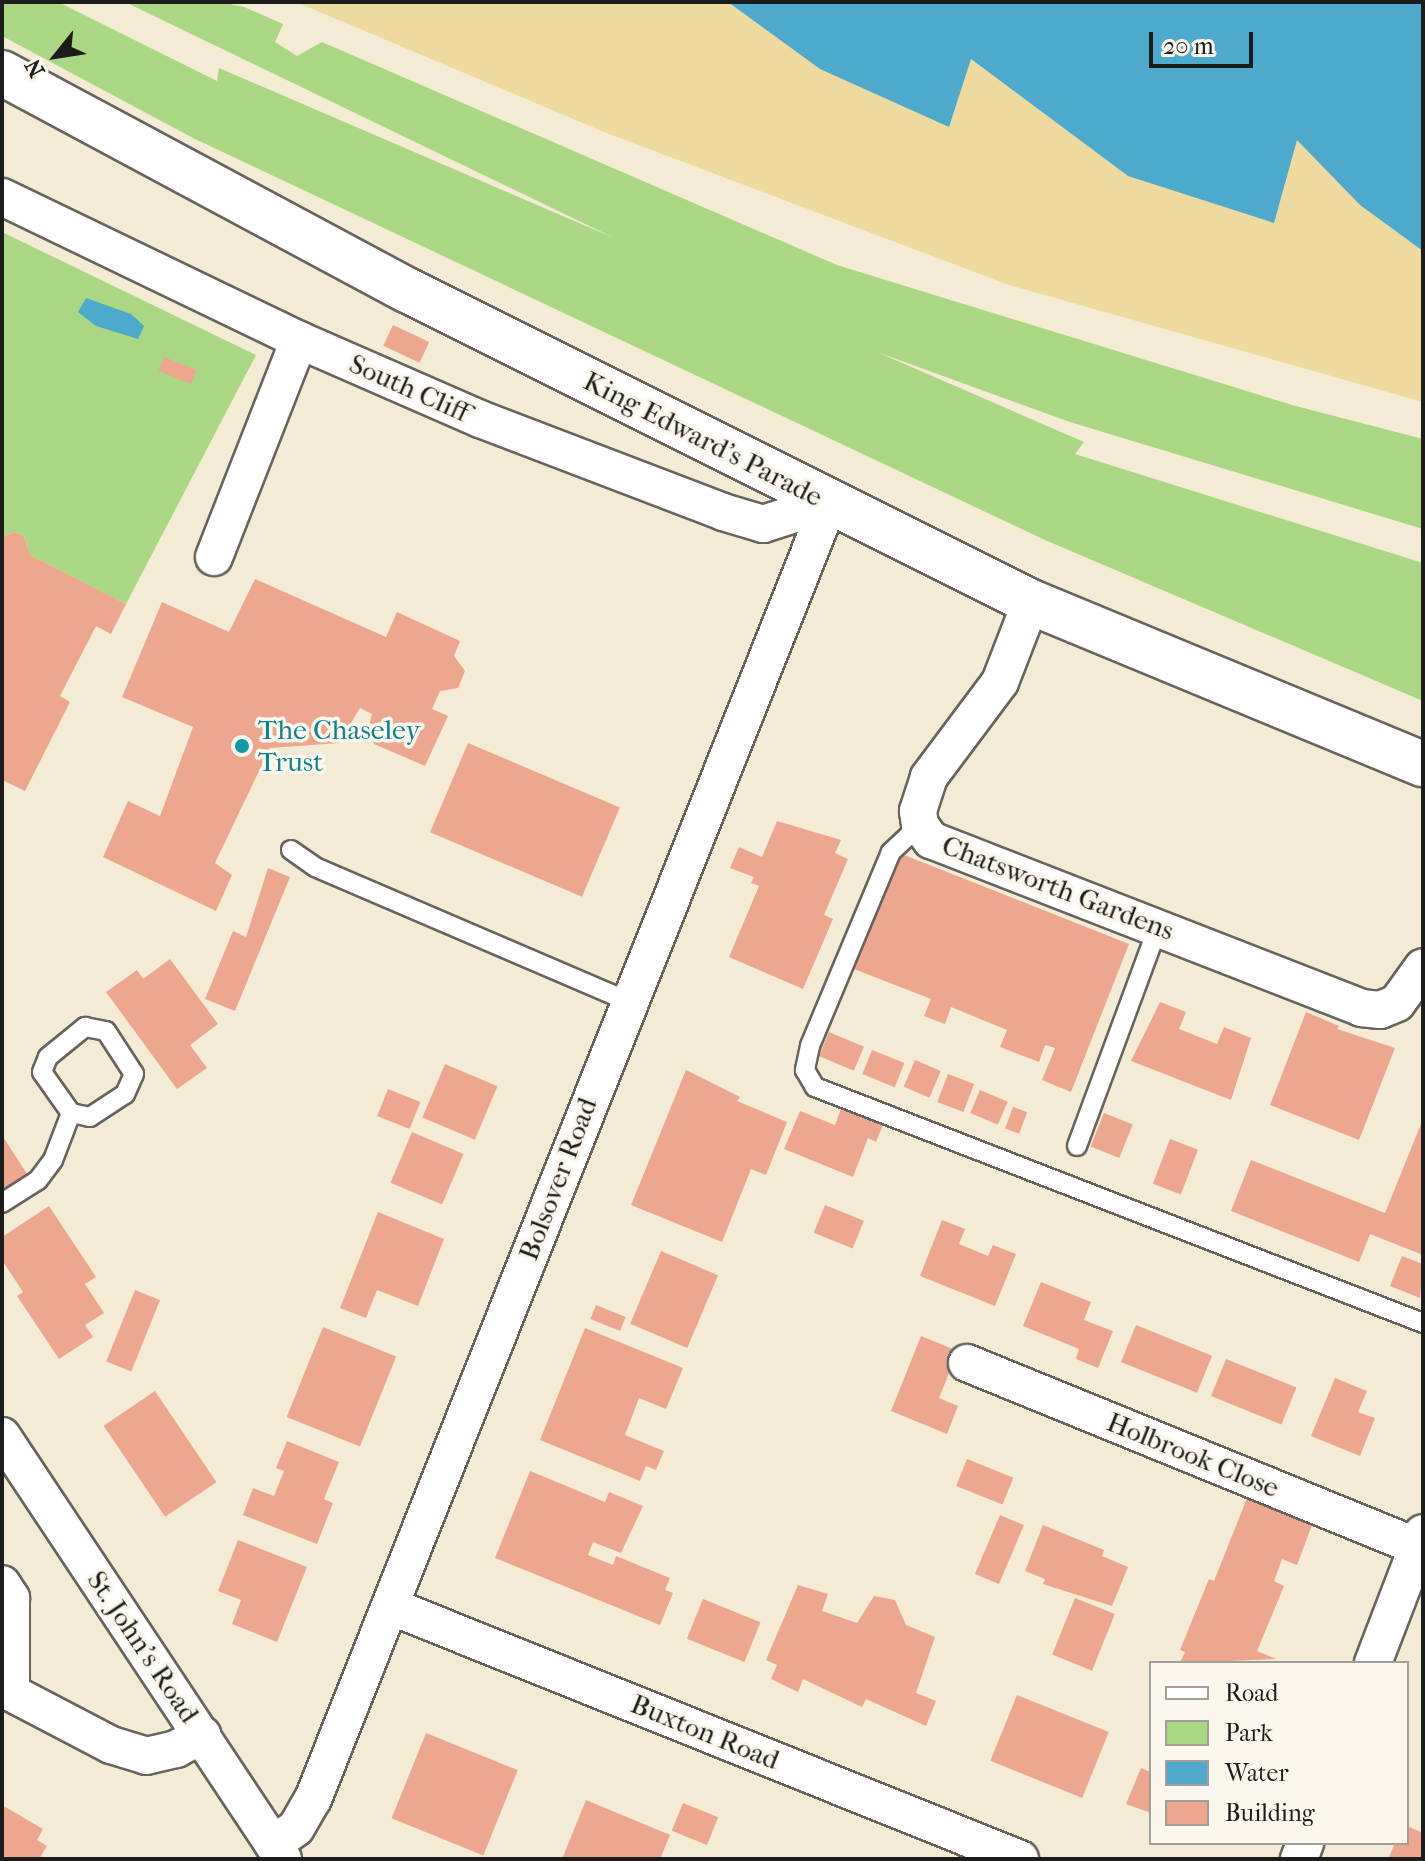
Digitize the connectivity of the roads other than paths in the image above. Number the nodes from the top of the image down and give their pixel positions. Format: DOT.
graph roads {
  1 [pos="2,73"];
  2 [pos="2,197"];
  3 [pos="299,340"];
  4 [pos="829,503"];
  5 [pos="214,557"];
  6 [pos="1031,602"];
  7 [pos="1423,764"];
  8 [pos="920,825"];
  9 [pos="291,850"];
  10 [pos="1158,927"];
  11 [pos="1423,967"];
  12 [pos="628,1001"];
  13 [pos="71,1113"];
  14 [pos="1077,1146"];
  15 [pos="2,1203"];
  16 [pos="1423,1323"];
  17 [pos="967,1363"];
  18 [pos="2,1436"];
  19 [pos="1420,1540"];
  20 [pos="2,1584"];
  21 [pos="390,1606"];
  22 [pos="1374,1661"];
  23 [pos="7,1690"];
  24 [pos="202,1735"];
  25 [pos="278,1851"];
  26 [pos="1020,1859"];
  1 -- 4 [label="main road, King Edward's Parade"];
  2 -- 3 [label="street, South Cliff"];
  3 -- 4 [label="street, South Cliff"];
  3 -- 5 [label="street"];
  4 -- 6 [label="main road, King Edward's Parade"];
  4 -- 12 [label="street, Bolsover Road"];
  6 -- 7 [label="main road, King Edward's Parade"];
  6 -- 8 [label="street, Chatsworth Gardens"];
  8 -- 10 [label="street, Chatsworth Gardens"];
  8 -- 16 [label="lane"];
  9 -- 12 [label="lane"];
  10 -- 11 [label="street, Chatsworth Gardens"];
  10 -- 14 [label="lane"];
  12 -- 21 [label="street, Bolsover Road"];
  13 -- 13 [label="lane"];
  13 -- 15 [label="lane"];
  17 -- 19 [label="street, Holbrook Close"];
  18 -- 24 [label="street, St. John's Road"];
  19 -- 22 [label="street"];
  20 -- 23 [label="street"];
  21 -- 25 [label="street, Bolsover Road"];
  21 -- 26 [label="street, Buxton Road"];
  23 -- 24 [label="street"];
  24 -- 25 [label="street, St. John's Road"];
}
